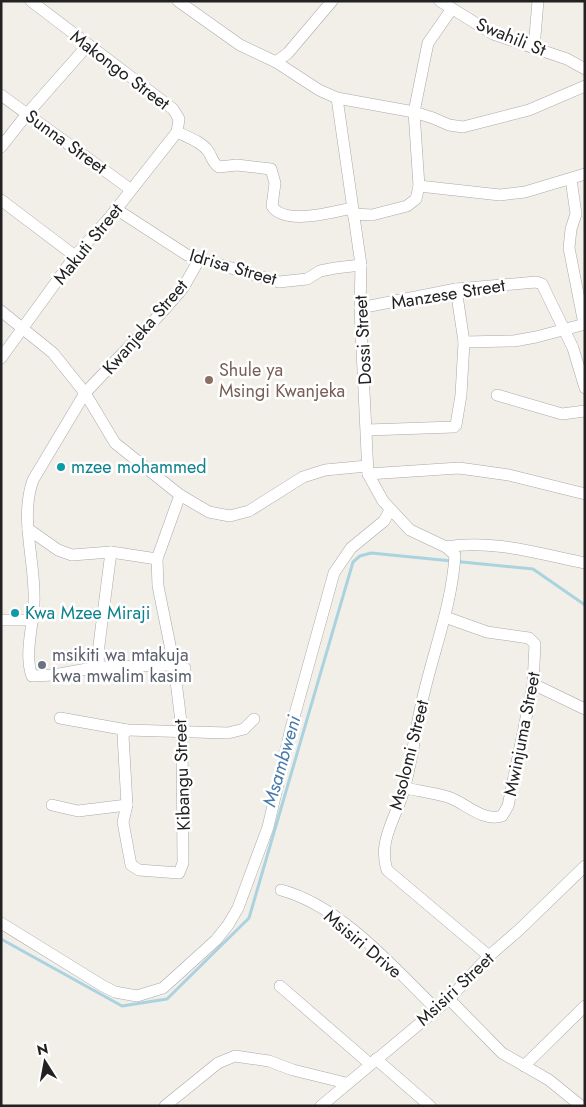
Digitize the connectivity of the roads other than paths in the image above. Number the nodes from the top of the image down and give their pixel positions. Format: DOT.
graph roads {
  1 [pos="31,1"];
  2 [pos="178,1"];
  3 [pos="332,1"];
  4 [pos="440,1"];
  5 [pos="538,1"];
  6 [pos="451,10"];
  7 [pos="87,46"];
  8 [pos="534,48"];
  9 [pos="276,62"];
  10 [pos="585,69"];
  11 [pos="585,86"];
  12 [pos="1,95"];
  13 [pos="337,98"];
  14 [pos="414,112"];
  15 [pos="27,114"];
  16 [pos="177,132"];
  17 [pos="1,147"];
  18 [pos="585,174"];
  19 [pos="571,179"];
  20 [pos="419,186"];
  21 [pos="130,189"];
  22 [pos="1,200"];
  23 [pos="116,209"];
  24 [pos="353,211"];
  25 [pos="76,256"];
  26 [pos="200,258"];
  27 [pos="361,265"];
  28 [pos="456,289"];
  29 [pos="360,308"];
  30 [pos="1,311"];
  31 [pos="584,324"];
  32 [pos="22,327"];
  33 [pos="564,330"];
  34 [pos="464,342"];
  35 [pos="1,358"];
  36 [pos="585,388"];
  37 [pos="86,393"];
  38 [pos="497,395"];
  39 [pos="585,411"];
  40 [pos="367,430"];
  41 [pos="368,470"];
  42 [pos="585,494"];
  43 [pos="180,495"];
  44 [pos="390,510"];
  45 [pos="28,529"];
  46 [pos="446,547"];
  47 [pos="111,552"];
  48 [pos="157,559"];
  49 [pos="455,561"];
  50 [pos="585,562"];
  51 [pos="445,617"];
  52 [pos="1,620"];
  53 [pos="33,620"];
  54 [pos="98,667"];
  55 [pos="179,667"];
  56 [pos="534,684"];
  57 [pos="585,709"];
  58 [pos="60,718"];
  59 [pos="254,718"];
  60 [pos="127,730"];
  61 [pos="182,730"];
  62 [pos="405,788"];
  63 [pos="52,805"];
  64 [pos="127,805"];
  65 [pos="585,866"];
  66 [pos="281,890"];
  67 [pos="1,923"];
  68 [pos="489,956"];
  69 [pos="280,986"];
  70 [pos="450,999"];
  71 [pos="585,1006"];
  72 [pos="436,1009"];
  73 [pos="373,1061"];
  74 [pos="524,1066"];
  75 [pos="346,1083"];
  76 [pos="165,1106"];
  77 [pos="321,1106"];
  78 [pos="430,1106"];
  79 [pos="581,1106"];
  1 -- 7 [label="street, Makongo Street"];
  2 -- 9 [label="street"];
  3 -- 9 [label="street"];
  4 -- 6 [label="street, Swahili St"];
  5 -- 8 [label="street"];
  6 -- 8 [label="street, Swahili St"];
  6 -- 14 [label="street"];
  7 -- 15 [label="street"];
  7 -- 16 [label="street, Makongo Street"];
  8 -- 10 [label="street, Swahili St"];
  9 -- 13 [label="street"];
  11 -- 14 [label="street"];
  12 -- 15 [label="street, Sunna Street"];
  13 -- 14 [label="street"];
  13 -- 24 [label="street, Dossi Street"];
  14 -- 20 [label="street"];
  15 -- 17 [label="street"];
  15 -- 21 [label="street, Sunna Street"];
  16 -- 21 [label="street, Makuti Street"];
  16 -- 24 [label="street, Makongo Street"];
  18 -- 19 [label="street"];
  19 -- 20 [label="street"];
  19 -- 31 [label="street"];
  20 -- 24 [label="street"];
  21 -- 23 [label="street, Makuti Street"];
  22 -- 25 [label="street"];
  23 -- 25 [label="street, Makuti Street"];
  23 -- 26 [label="street, Idrisa Street"];
  24 -- 27 [label="street, Dossi Street"];
  25 -- 32 [label="street, Makuti Street"];
  26 -- 27 [label="street, Idrisa Street"];
  26 -- 37 [label="street, Kwanjeka Street"];
  27 -- 29 [label="street, Dossi Street"];
  28 -- 29 [label="street, Manzese Street"];
  28 -- 33 [label="street, Manzese Street"];
  28 -- 34 [label="street"];
  29 -- 40 [label="street, Dossi Street"];
  30 -- 32 [label="street"];
  31 -- 33 [label="street"];
  32 -- 35 [label="street, Makuti Street"];
  32 -- 37 [label="street"];
  33 -- 34 [label="street"];
  33 -- 36 [label="street, Manzese Street"];
  34 -- 40 [label="street"];
  37 -- 43 [label="street"];
  37 -- 45 [label="street, Kwanjeka Street"];
  38 -- 39 [label="street"];
  40 -- 41 [label="street, Dossi Street"];
  41 -- 42 [label="street"];
  41 -- 43 [label="street"];
  41 -- 44 [label="street, Dossi Street"];
  43 -- 48 [label="street, Kibangu Street"];
  44 -- 46 [label="street, Dossi Street"];
  44 -- 67 [label="street"];
  45 -- 47 [label="street"];
  45 -- 53 [label="street, Kwanjeka Street"];
  46 -- 49 [label="street, Dossi Street"];
  46 -- 50 [label="street"];
  47 -- 48 [label="street"];
  47 -- 54 [label="street"];
  48 -- 55 [label="street, Kibangu Street"];
  49 -- 51 [label="street, Msolomi Street"];
  51 -- 56 [label="street, Mwinjuma Street"];
  51 -- 62 [label="street, Msolomi Street"];
  52 -- 53 [label="street"];
  53 -- 54 [label="street, Kwanjeka Street"];
  54 -- 55 [label="street"];
  55 -- 61 [label="street, Kibangu Street"];
  56 -- 57 [label="street"];
  56 -- 62 [label="street, Mwinjuma Street"];
  58 -- 60 [label="street"];
  59 -- 61 [label="street"];
  60 -- 61 [label="street"];
  60 -- 64 [label="street, Kibangu Street"];
  61 -- 64 [label="street, Kibangu Street"];
  62 -- 68 [label="street, Msolomi Street"];
  63 -- 64 [label="street"];
  65 -- 68 [label="street, Msisiri Street"];
  66 -- 72 [label="street, Msisiri Drive"];
  68 -- 70 [label="street, Msisiri Street"];
  69 -- 73 [label="street"];
  70 -- 72 [label="street, Msisiri Street"];
  70 -- 74 [label="street"];
  71 -- 74 [label="street"];
  72 -- 73 [label="street, Msisiri Street"];
  73 -- 75 [label="street, Msisiri Street"];
  73 -- 78 [label="street"];
  74 -- 79 [label="street"];
  75 -- 76 [label="street"];
  75 -- 77 [label="street, Msisiri Street"];
}
